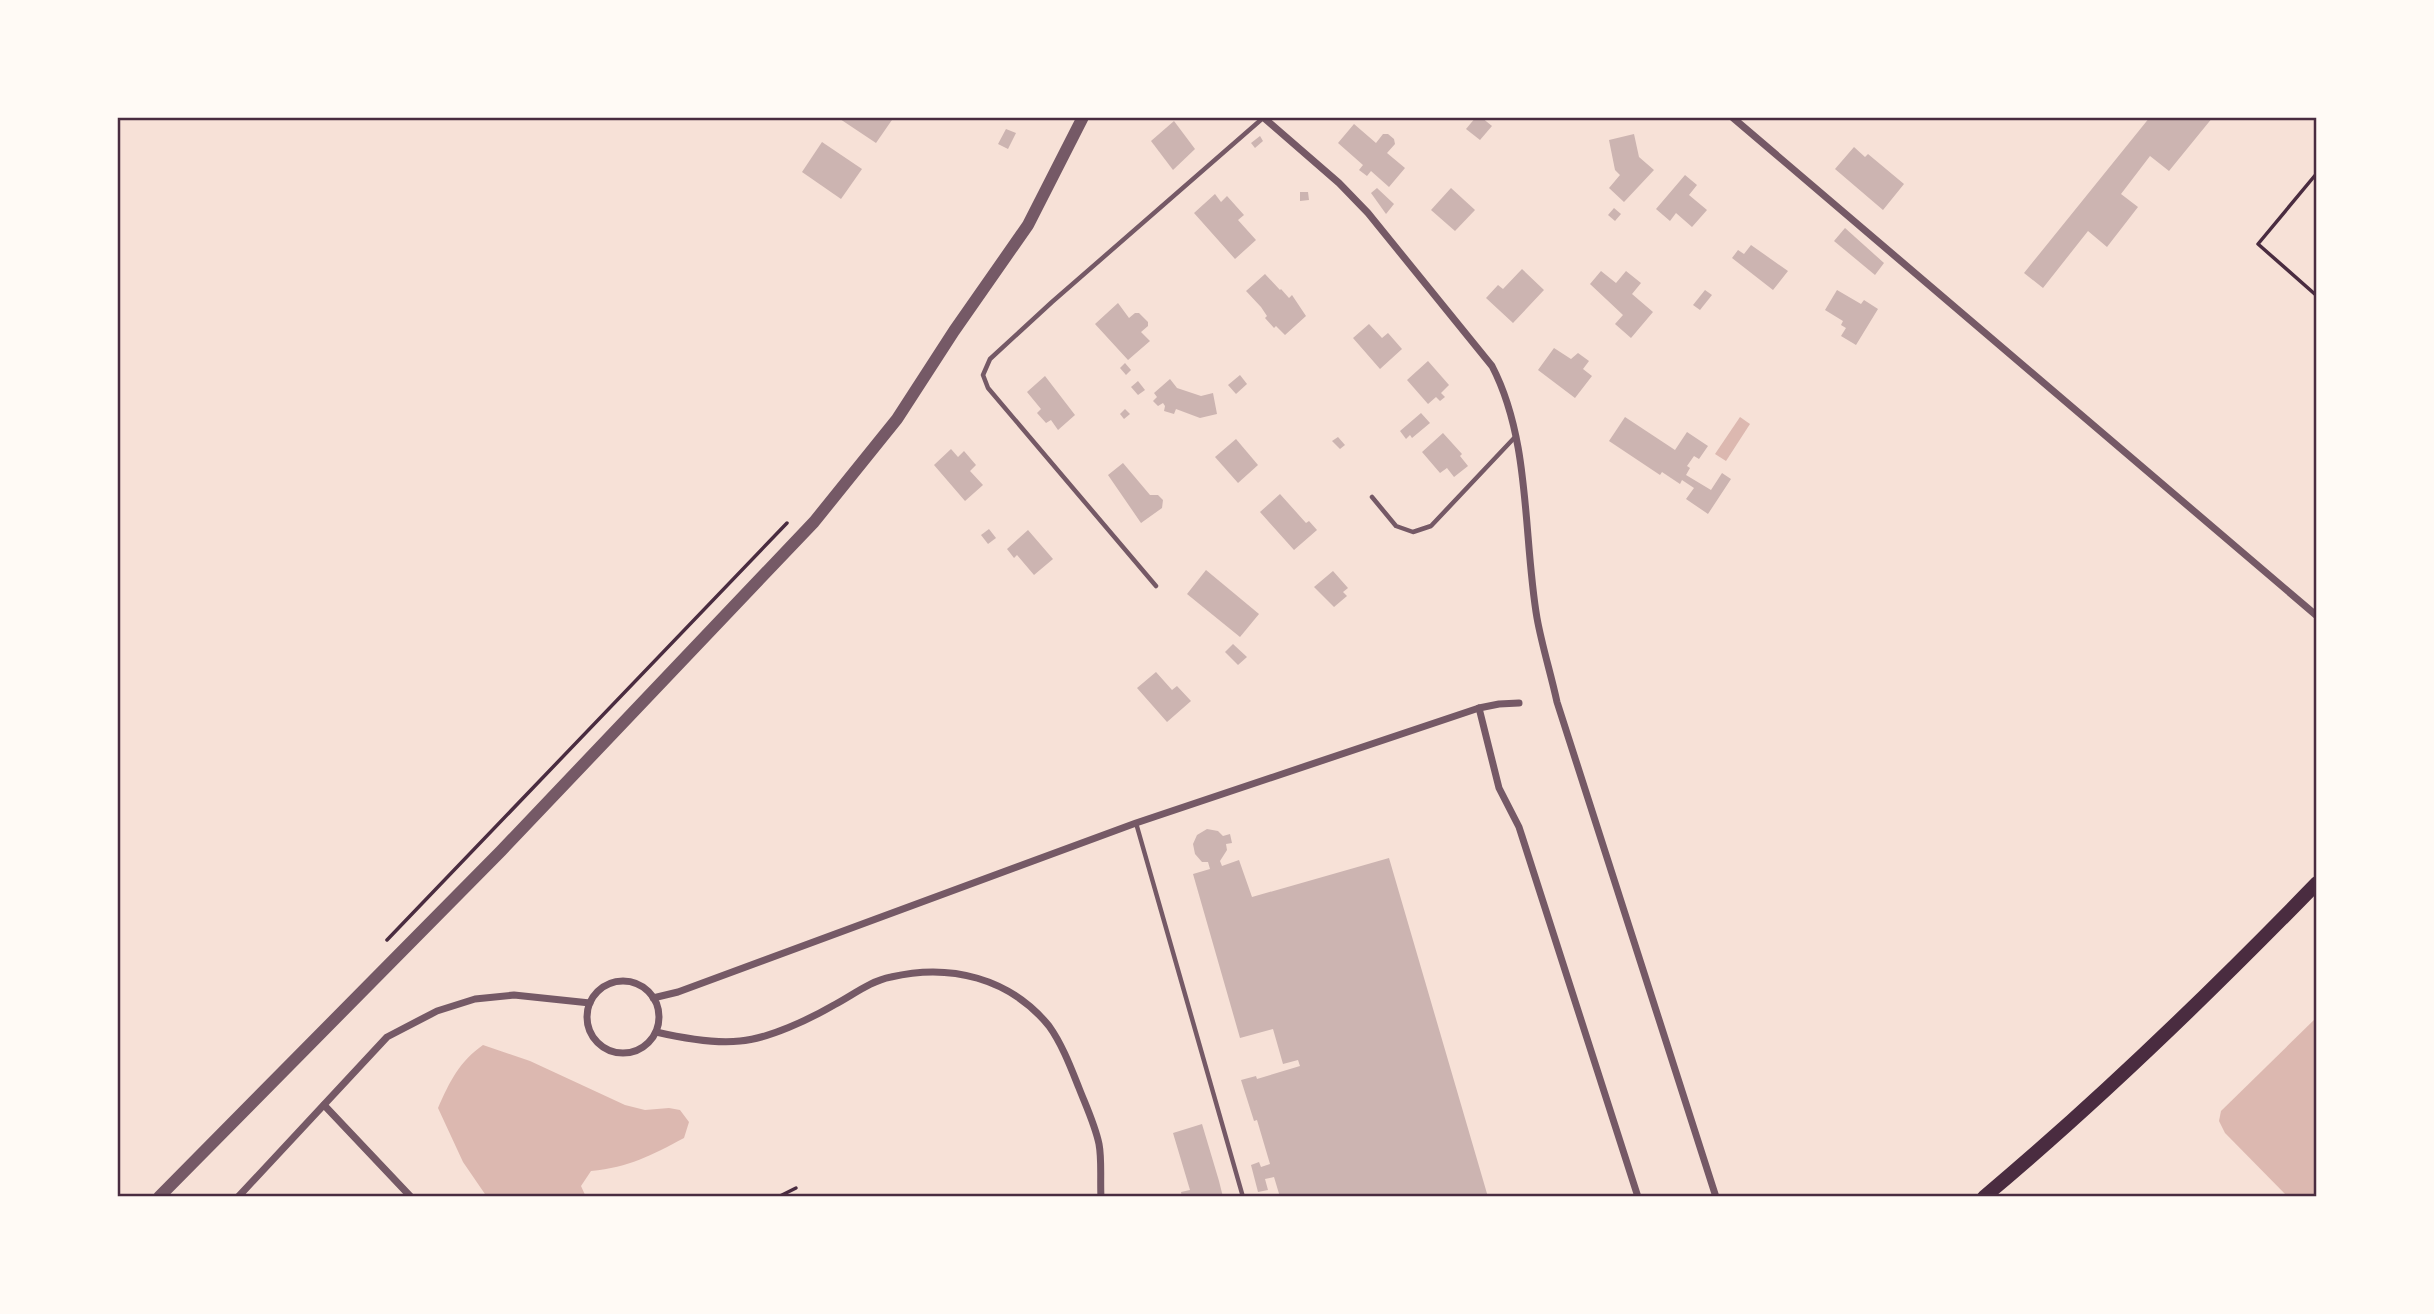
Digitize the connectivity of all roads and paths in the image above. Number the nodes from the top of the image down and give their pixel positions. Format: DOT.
graph roads {
  1 [pos="1083,117"];
  2 [pos="1732,117"];
  3 [pos="1263,118"];
  4 [pos="2317,173"];
  5 [pos="2317,296"];
  6 [pos="1516,436"];
  7 [pos="1372,497"];
  8 [pos="795,514"];
  9 [pos="1156,586"];
  10 [pos="2317,616"];
  11 [pos="1519,703"];
  12 [pos="1479,708"];
  13 [pos="1136,823"];
  14 [pos="2317,883"];
  15 [pos="381,946"];
  16 [pos="653,998"];
  17 [pos="590,1003"];
  18 [pos="656,1032"];
  19 [pos="324,1105"];
  20 [pos="796,1188"];
  21 [pos="1714,1196"];
  22 [pos="159,1197"];
  23 [pos="238,1197"];
  24 [pos="411,1197"];
  25 [pos="778,1197"];
  26 [pos="1101,1197"];
  27 [pos="1243,1197"];
  28 [pos="1638,1197"];
  29 [pos="1984,1197"];
  1 -- 22 [label="street"];
  2 -- 10 [label="street"];
  3 -- 6 [label="street"];
  3 -- 9 [label="lane"];
  4 -- 5 [label="path"];
  6 -- 7 [label="lane"];
  6 -- 21 [label="street"];
  8 -- 15 [label="path"];
  11 -- 12 [label="street"];
  12 -- 13 [label="street"];
  12 -- 28 [label="street"];
  13 -- 16 [label="street"];
  13 -- 27 [label="lane"];
  14 -- 29 [label="main road"];
  16 -- 17 [label="street"];
  16 -- 18 [label="street"];
  17 -- 18 [label="street"];
  17 -- 19 [label="street"];
  18 -- 26 [label="street"];
  19 -- 23 [label="street"];
  19 -- 24 [label="street"];
  20 -- 25 [label="path"];
}
